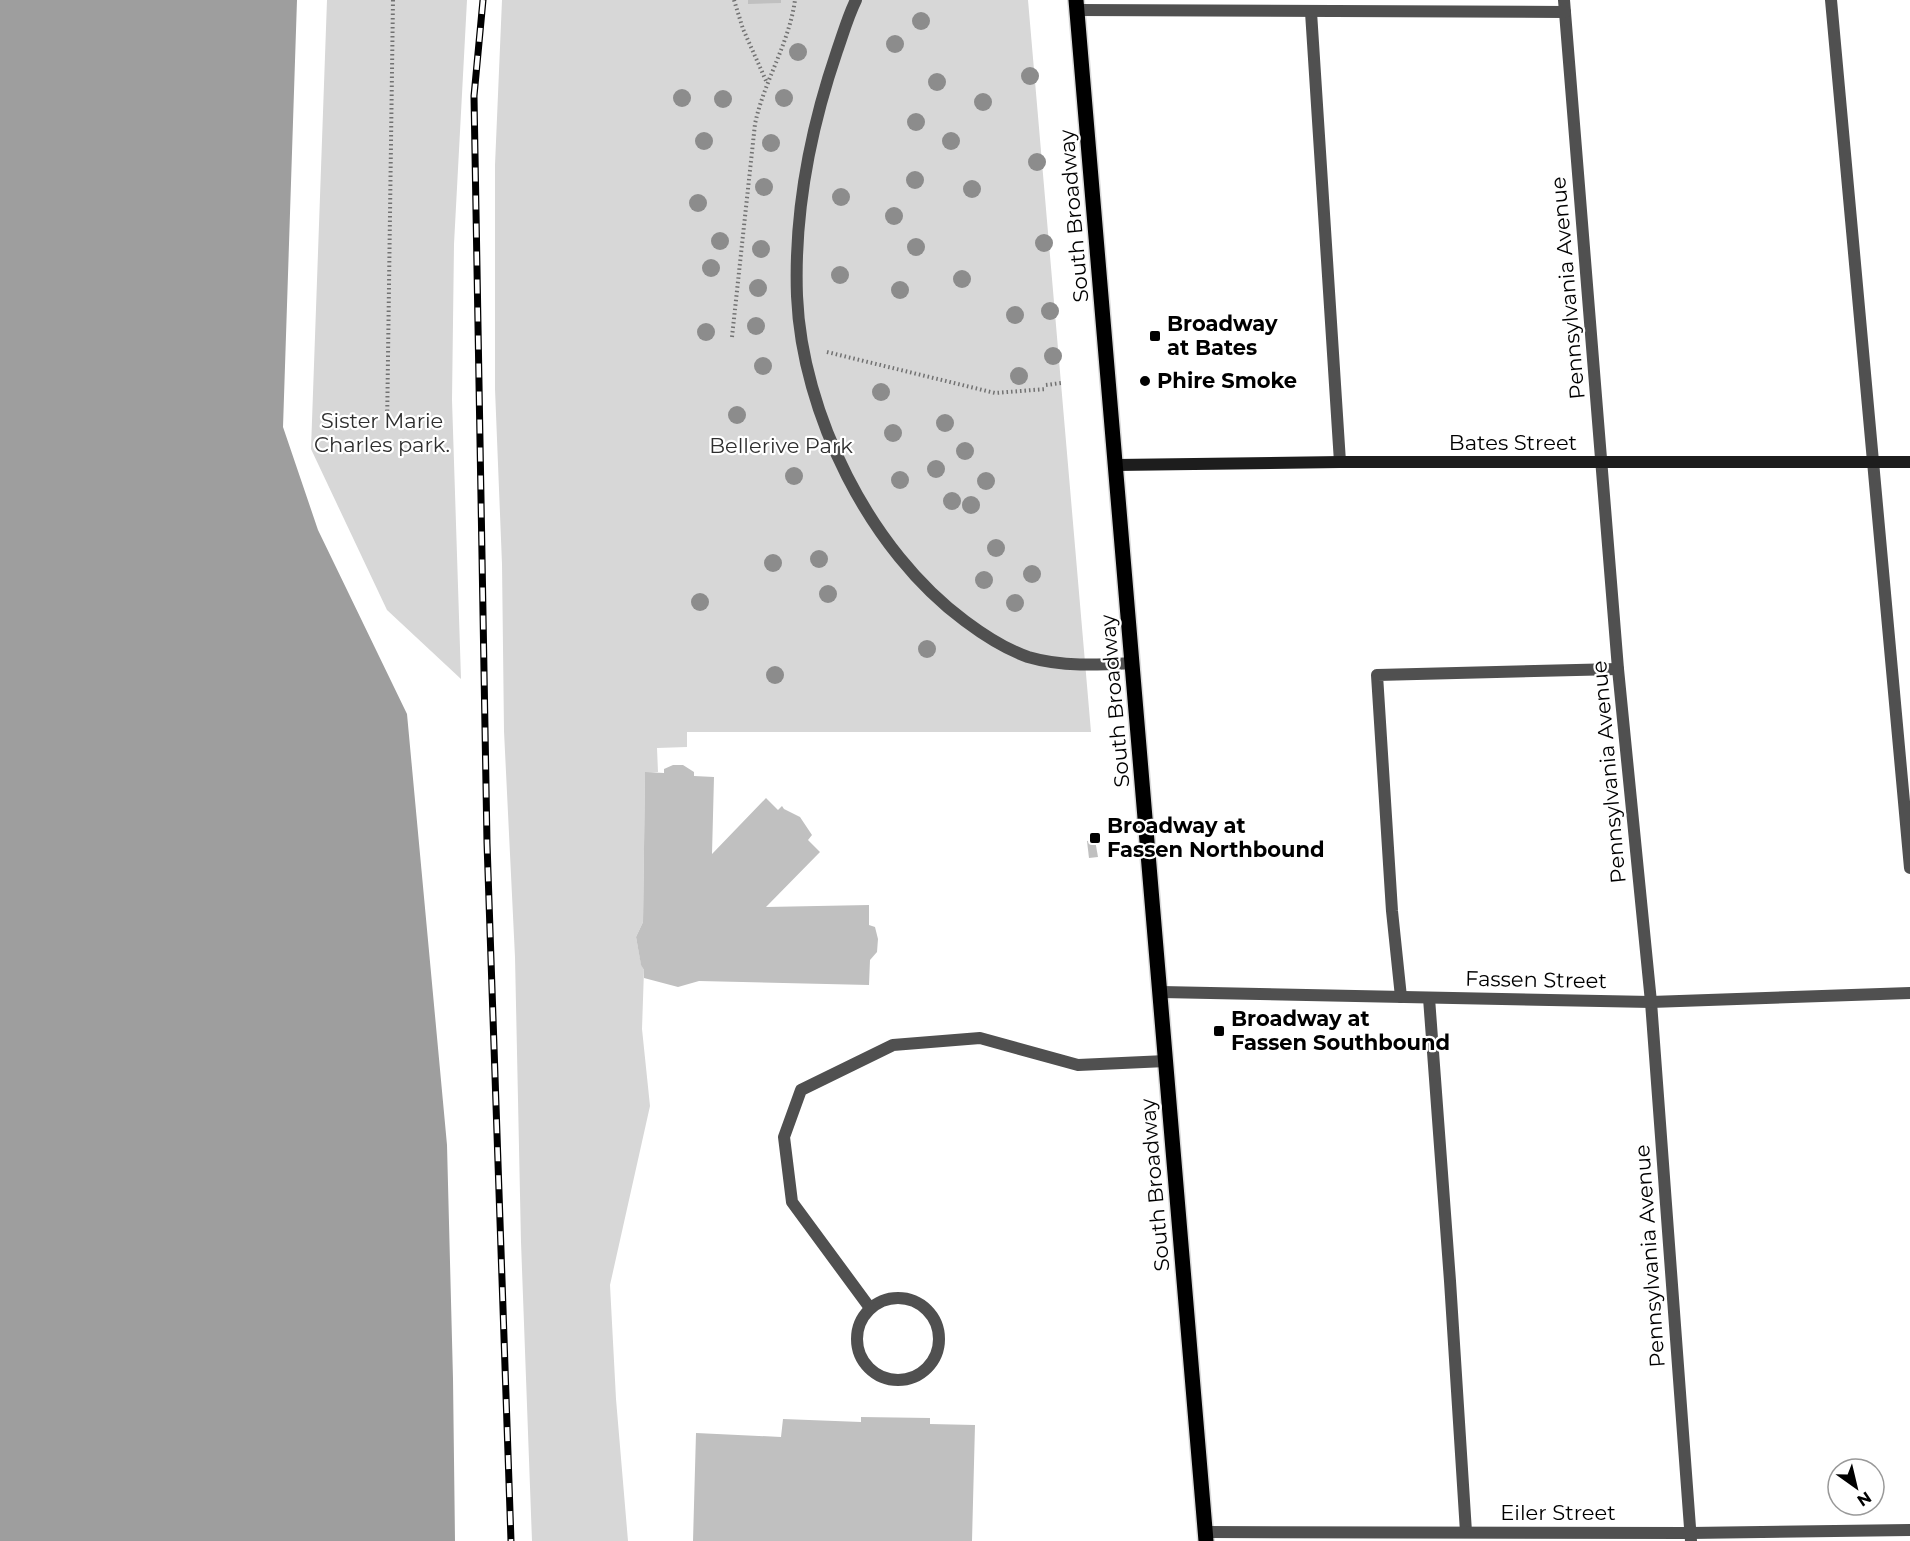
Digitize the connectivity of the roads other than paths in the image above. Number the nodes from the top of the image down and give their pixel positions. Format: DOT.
graph roads {
  1 [pos="856,0"];
  2 [pos="1831,0"];
  3 [pos="1077,5"];
  4 [pos="1565,6"];
  5 [pos="1311,12"];
  6 [pos="1340,462"];
  7 [pos="1601,462"];
  8 [pos="1874,462"];
  9 [pos="1910,462"];
  10 [pos="1116,465"];
  11 [pos="1132,663"];
  12 [pos="1618,669"];
  13 [pos="1910,868"];
  14 [pos="1161,992"];
  15 [pos="1910,993"];
  16 [pos="1401,998"];
  17 [pos="1429,998"];
  18 [pos="1651,1002"];
  19 [pos="1166,1061"];
  20 [pos="870,1308"];
  21 [pos="1910,1530"];
  22 [pos="1466,1532"];
  23 [pos="1206,1536"];
  24 [pos="1691,1537"];
  1 -- 11 [label="street"];
  2 -- 8 [label="street"];
  3 -- 5 [label="street"];
  3 -- 10 [label="main road, South Broadway"];
  4 -- 5 [label="street"];
  4 -- 7 [label="street, Pennsylvania Avenue"];
  5 -- 6 [label="street"];
  6 -- 7 [label="main road, Bates Street"];
  6 -- 10 [label="main road, Bates Street"];
  7 -- 8 [label="main road, Bates Street"];
  7 -- 12 [label="street, Pennsylvania Avenue"];
  8 -- 9 [label="main road, Bates Street"];
  8 -- 13 [label="street"];
  10 -- 11 [label="main road, South Broadway"];
  11 -- 14 [label="main road, South Broadway"];
  12 -- 16 [label="street"];
  12 -- 18 [label="street, Pennsylvania Avenue"];
  14 -- 16 [label="street, Fassen Street"];
  14 -- 19 [label="main road, South Broadway"];
  15 -- 18 [label="street, Fassen Street"];
  16 -- 17 [label="street, Fassen Street"];
  17 -- 18 [label="street, Fassen Street"];
  17 -- 22 [label="street"];
  18 -- 24 [label="street, Pennsylvania Avenue"];
  19 -- 20 [label="street"];
  19 -- 23 [label="main road, South Broadway"];
  20 -- 20 [label="street"];
  21 -- 24 [label="street, Eiler Street"];
  22 -- 23 [label="street, Eiler Street"];
  22 -- 24 [label="street, Eiler Street"];
}
